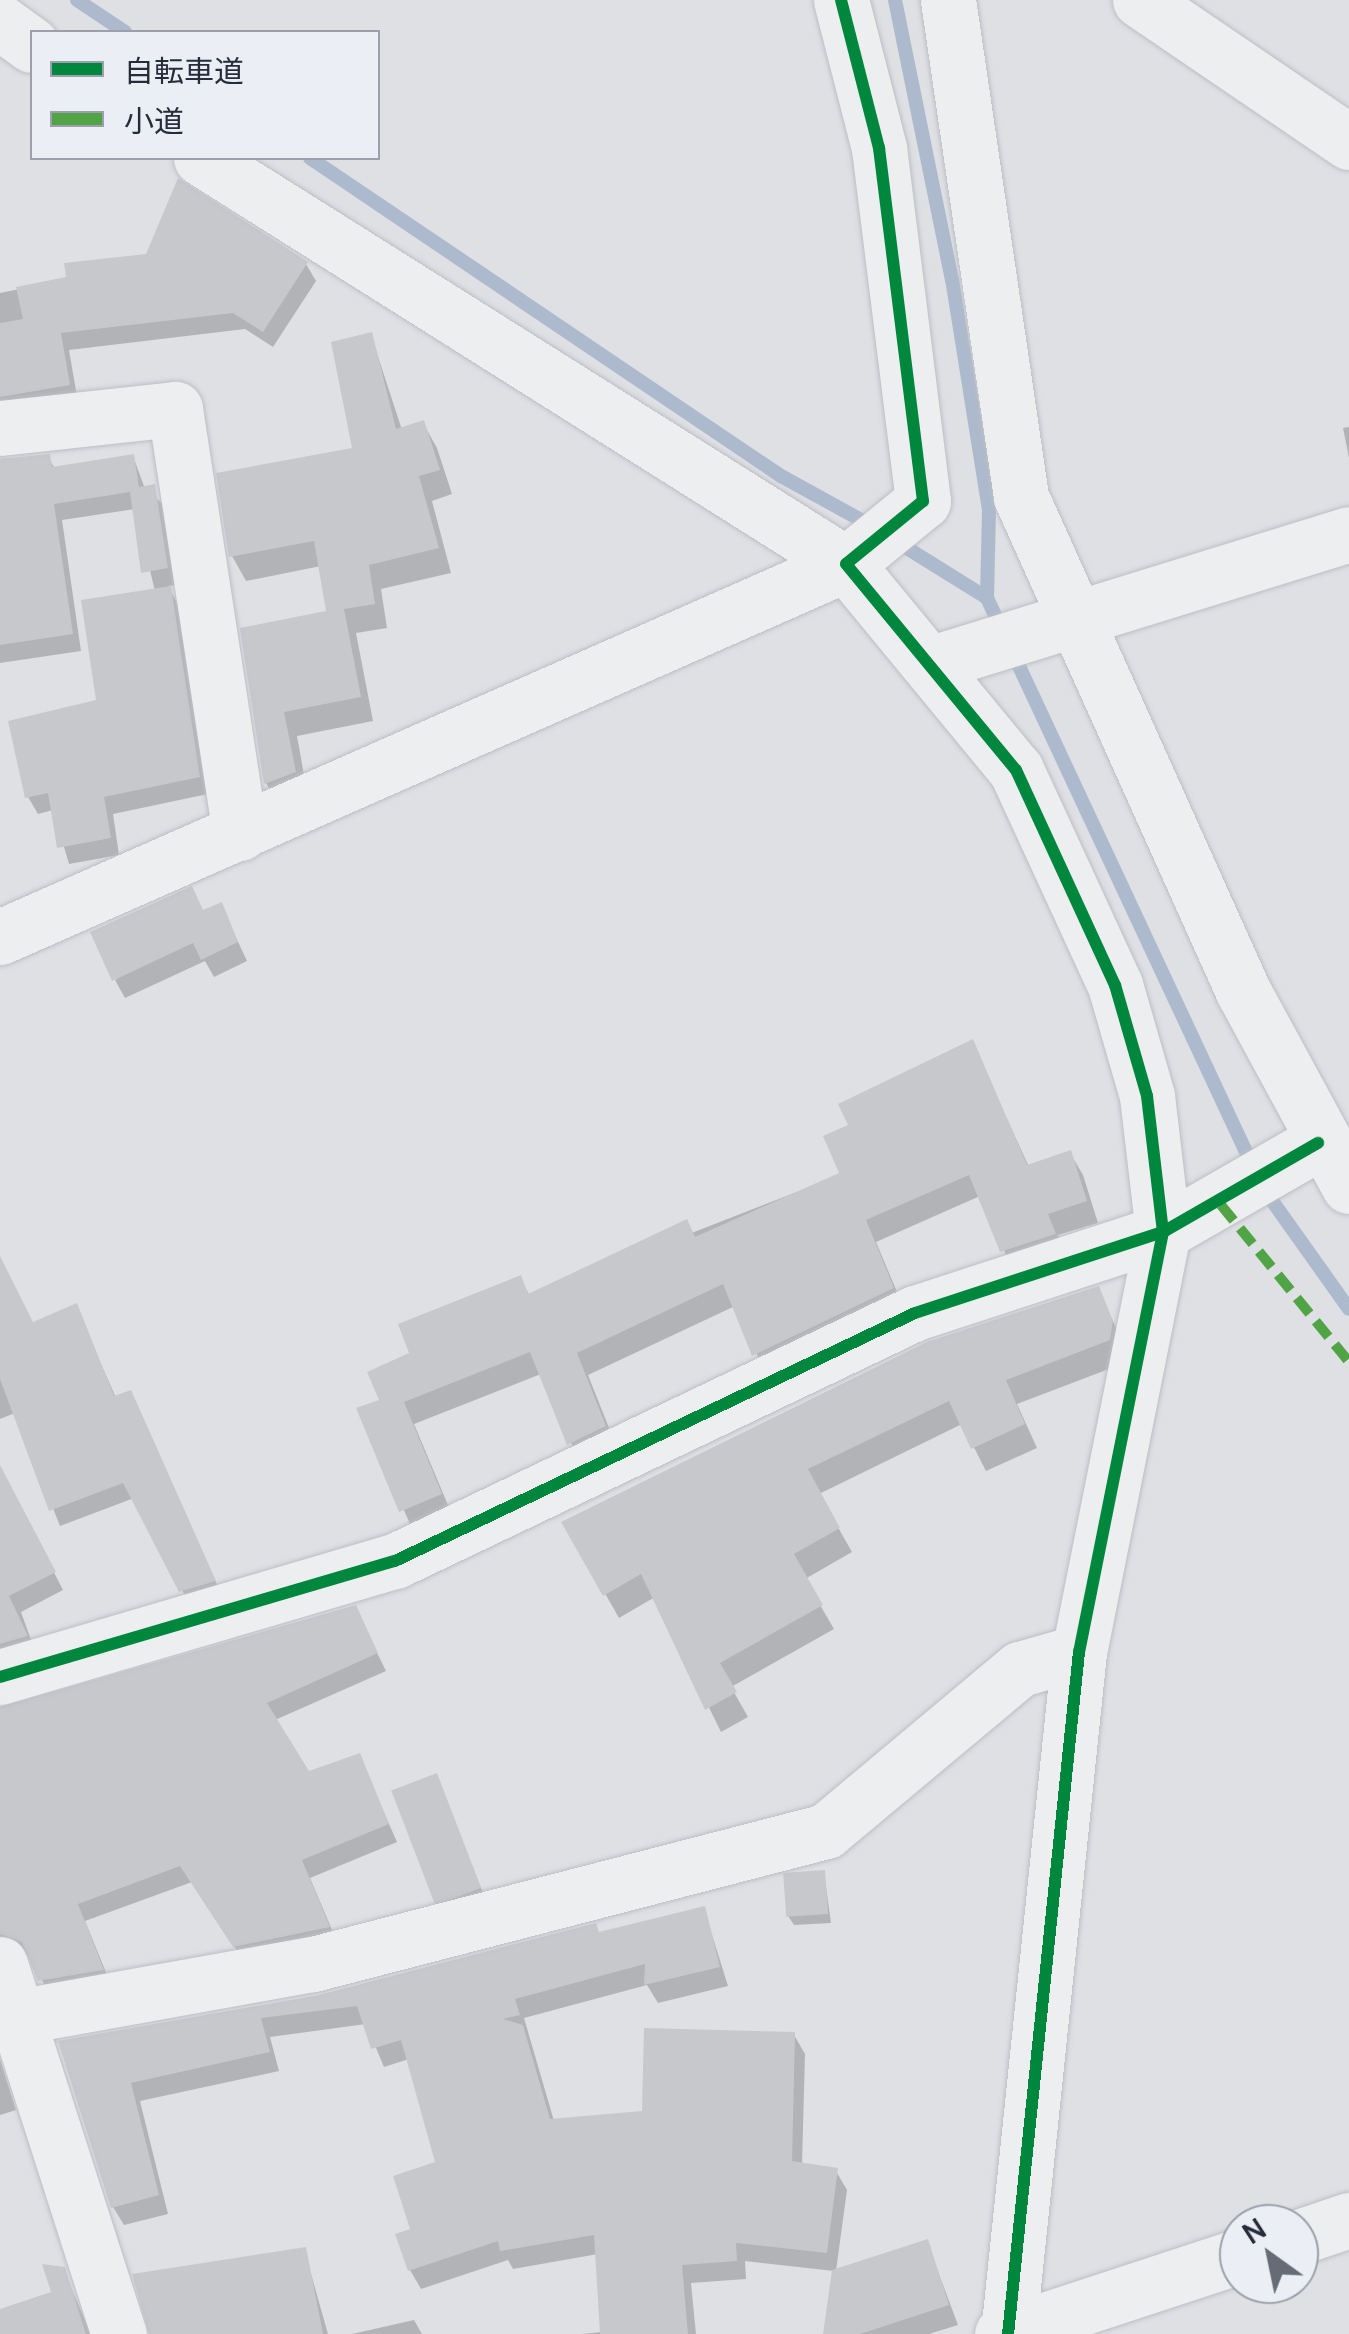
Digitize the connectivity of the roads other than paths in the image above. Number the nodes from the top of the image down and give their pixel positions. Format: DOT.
graph roads {
  1 [pos="842,0"];
  2 [pos="948,0"];
  3 [pos="1140,0"];
  4 [pos="0,22"];
  5 [pos="30,44"];
  6 [pos="1349,142"];
  7 [pos="204,160"];
  8 [pos="0,428"];
  9 [pos="1349,534"];
  10 [pos="852,559"];
  11 [pos="1062,618"];
  12 [pos="949,656"];
  13 [pos="240,833"];
  14 [pos="0,936"];
  15 [pos="1320,1163"];
  16 [pos="1163,1232"];
  17 [pos="1079,1652"];
  18 [pos="0,1677"];
  19 [pos="0,1964"];
  20 [pos="17,2017"];
  21 [pos="1349,2220"];
  22 [pos="1319,2230"];
  23 [pos="1219,2263"];
  24 [pos="1007,2333"];
  25 [pos="119,2334"];
  1 -- 10 [label="street"];
  2 -- 11 [label="street"];
  3 -- 6 [label="street"];
  4 -- 5 [label="street"];
  7 -- 10 [label="street"];
  8 -- 13 [label="street"];
  9 -- 11 [label="street"];
  10 -- 12 [label="street"];
  10 -- 13 [label="street"];
  11 -- 12 [label="street"];
  11 -- 15 [label="street"];
  12 -- 16 [label="street"];
  13 -- 14 [label="street"];
  15 -- 16 [label="street"];
  16 -- 17 [label="street"];
  16 -- 18 [label="street"];
  17 -- 20 [label="street"];
  17 -- 24 [label="street"];
  19 -- 20 [label="street"];
  20 -- 25 [label="street"];
  21 -- 22 [label="street"];
  23 -- 24 [label="street"];
}
